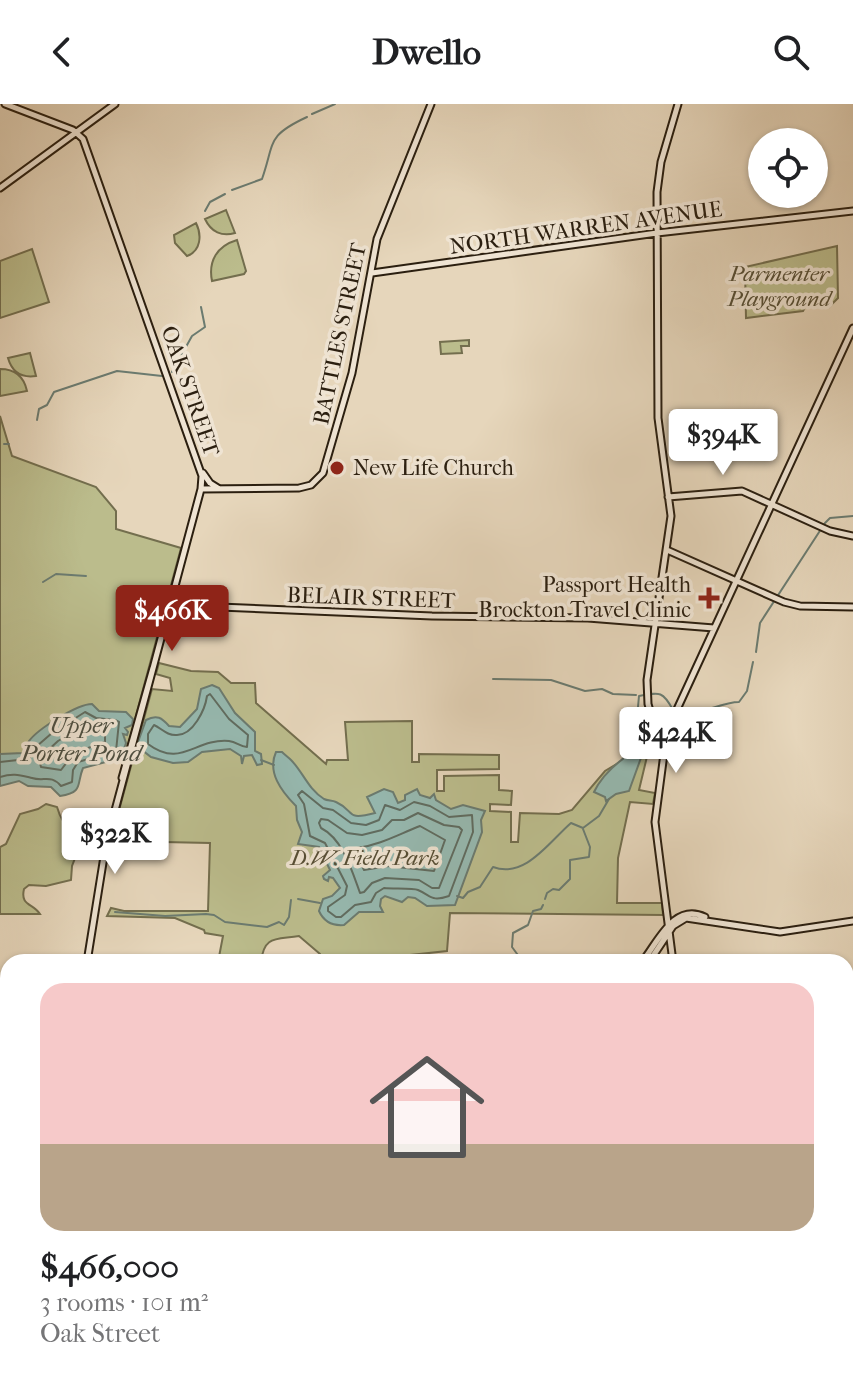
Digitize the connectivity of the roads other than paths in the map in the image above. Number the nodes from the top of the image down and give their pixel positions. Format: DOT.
graph roads {
  1 [pos="5,104"];
  2 [pos="115,104"];
  3 [pos="431,104"];
  4 [pos="678,104"];
  5 [pos="62,126"];
  6 [pos="77,132"];
  7 [pos="64,141"];
  8 [pos="0,188"];
  9 [pos="853,211"];
  10 [pos="657,233"];
  11 [pos="372,273"];
  12 [pos="853,328"];
  13 [pos="201,470"];
  14 [pos="201,489"];
  15 [pos="223,489"];
  16 [pos="668,497"];
  17 [pos="771,504"];
  18 [pos="853,536"];
  19 [pos="667,550"];
  20 [pos="736,581"];
  21 [pos="170,605"];
  22 [pos="853,607"];
  23 [pos="656,622"];
  24 [pos="714,628"];
  25 [pos="665,740"];
  26 [pos="666,904"];
  27 [pos="681,914"];
  28 [pos="712,921"];
  29 [pos="853,921"];
  30 [pos="669,928"];
  31 [pos="658,950"];
  32 [pos="88,954"];
  33 [pos="648,954"];
  34 [pos="655,954"];
  35 [pos="670,954"];
  36 [pos="672,954"];
  1 -- 5 [label="main road"];
  2 -- 6 [label="main road"];
  3 -- 11 [label="main road, BATTLES STREET"];
  4 -- 10 [label="main road"];
  5 -- 6 [label="main road"];
  5 -- 7 [label="main road"];
  6 -- 7 [label="main road"];
  6 -- 13 [label="main road, OAK STREET"];
  7 -- 8 [label="main road"];
  9 -- 10 [label="main road, NORTH WARREN AVENUE"];
  10 -- 11 [label="main road, NORTH WARREN AVENUE"];
  10 -- 16 [label="main road"];
  11 -- 15 [label="main road, BATTLES STREET"];
  12 -- 17 [label="main road"];
  13 -- 14 [label="main road, OAK STREET"];
  13 -- 15 [label="main road"];
  14 -- 15 [label="main road, BATTLES STREET"];
  14 -- 21 [label="main road, OAK STREET"];
  16 -- 17 [label="main road"];
  16 -- 19 [label="main road"];
  17 -- 18 [label="main road"];
  17 -- 20 [label="main road"];
  19 -- 20 [label="main road"];
  19 -- 23 [label="main road"];
  20 -- 22 [label="main road"];
  20 -- 24 [label="main road"];
  21 -- 23 [label="main road, BELAIR STREET"];
  21 -- 32 [label="main road, OAK STREET"];
  23 -- 24 [label="main road, BELAIR STREET"];
  23 -- 25 [label="main road"];
  24 -- 25 [label="main road"];
  25 -- 26 [label="main road"];
  26 -- 27 [label="main road"];
  26 -- 30 [label="main road"];
  27 -- 28 [label="main road"];
  27 -- 30 [label="main road"];
  28 -- 29 [label="main road"];
  28 -- 30 [label="main road"];
  30 -- 31 [label="main road"];
  30 -- 33 [label="main road"];
  30 -- 36 [label="main road"];
  31 -- 34 [label="main road"];
  31 -- 35 [label="main road"];
}
